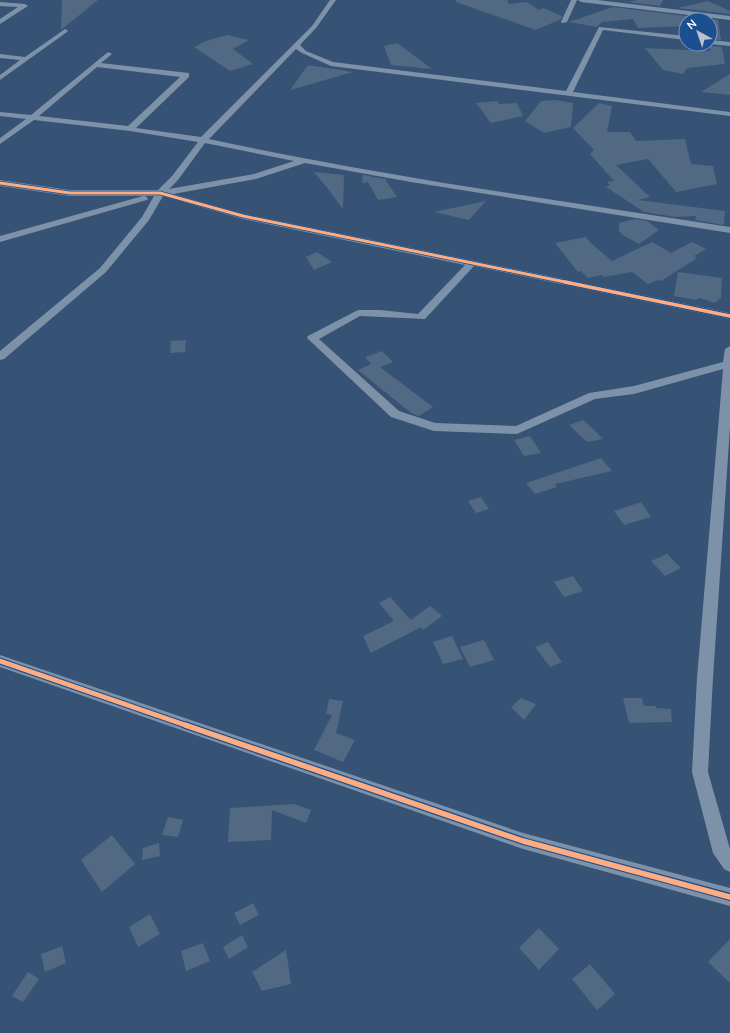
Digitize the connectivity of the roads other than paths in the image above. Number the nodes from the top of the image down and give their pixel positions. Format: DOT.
graph roads {
  1 [pos="333,0"];
  2 [pos="574,0"];
  3 [pos="581,0"];
  4 [pos="0,4"];
  5 [pos="730,18"];
  6 [pos="0,22"];
  7 [pos="564,22"];
  8 [pos="65,31"];
  9 [pos="678,37"];
  10 [pos="718,43"];
  11 [pos="730,44"];
  12 [pos="296,45"];
  13 [pos="108,54"];
  14 [pos="0,56"];
  15 [pos="25,59"];
  16 [pos="95,65"];
  17 [pos="0,78"];
  18 [pos="569,93"];
  19 [pos="0,114"];
  20 [pos="730,114"];
  21 [pos="31,119"];
  22 [pos="130,129"];
  23 [pos="203,140"];
  24 [pos="0,142"];
  25 [pos="304,160"];
  26 [pos="0,183"];
  27 [pos="160,193"];
  28 [pos="730,230"];
  29 [pos="0,239"];
  30 [pos="472,263"];
  31 [pos="730,316"];
  32 [pos="730,349"];
  33 [pos="0,357"];
  34 [pos="729,364"];
  35 [pos="0,661"];
  36 [pos="730,863"];
  37 [pos="730,897"];
  1 -- 12 [label="street"];
  2 -- 7 [label="street"];
  3 -- 5 [label="street"];
  4 -- 6 [label="street"];
  8 -- 15 [label="street"];
  9 -- 18 [label="street"];
  10 -- 11 [label="street"];
  12 -- 18 [label="street"];
  12 -- 23 [label="street"];
  13 -- 16 [label="street"];
  14 -- 15 [label="street"];
  15 -- 17 [label="street"];
  16 -- 21 [label="street"];
  16 -- 22 [label="street"];
  18 -- 20 [label="street"];
  19 -- 21 [label="street"];
  21 -- 22 [label="street"];
  21 -- 24 [label="street"];
  22 -- 23 [label="street"];
  23 -- 25 [label="street"];
  23 -- 27 [label="street"];
  25 -- 27 [label="street"];
  25 -- 28 [label="street"];
  26 -- 27 [label="street"];
  27 -- 29 [label="street"];
  27 -- 30 [label="street"];
  27 -- 33 [label="street"];
  30 -- 31 [label="street"];
  30 -- 34 [label="street"];
  32 -- 34 [label="street"];
  34 -- 36 [label="street"];
  35 -- 37 [label="street"];
}
